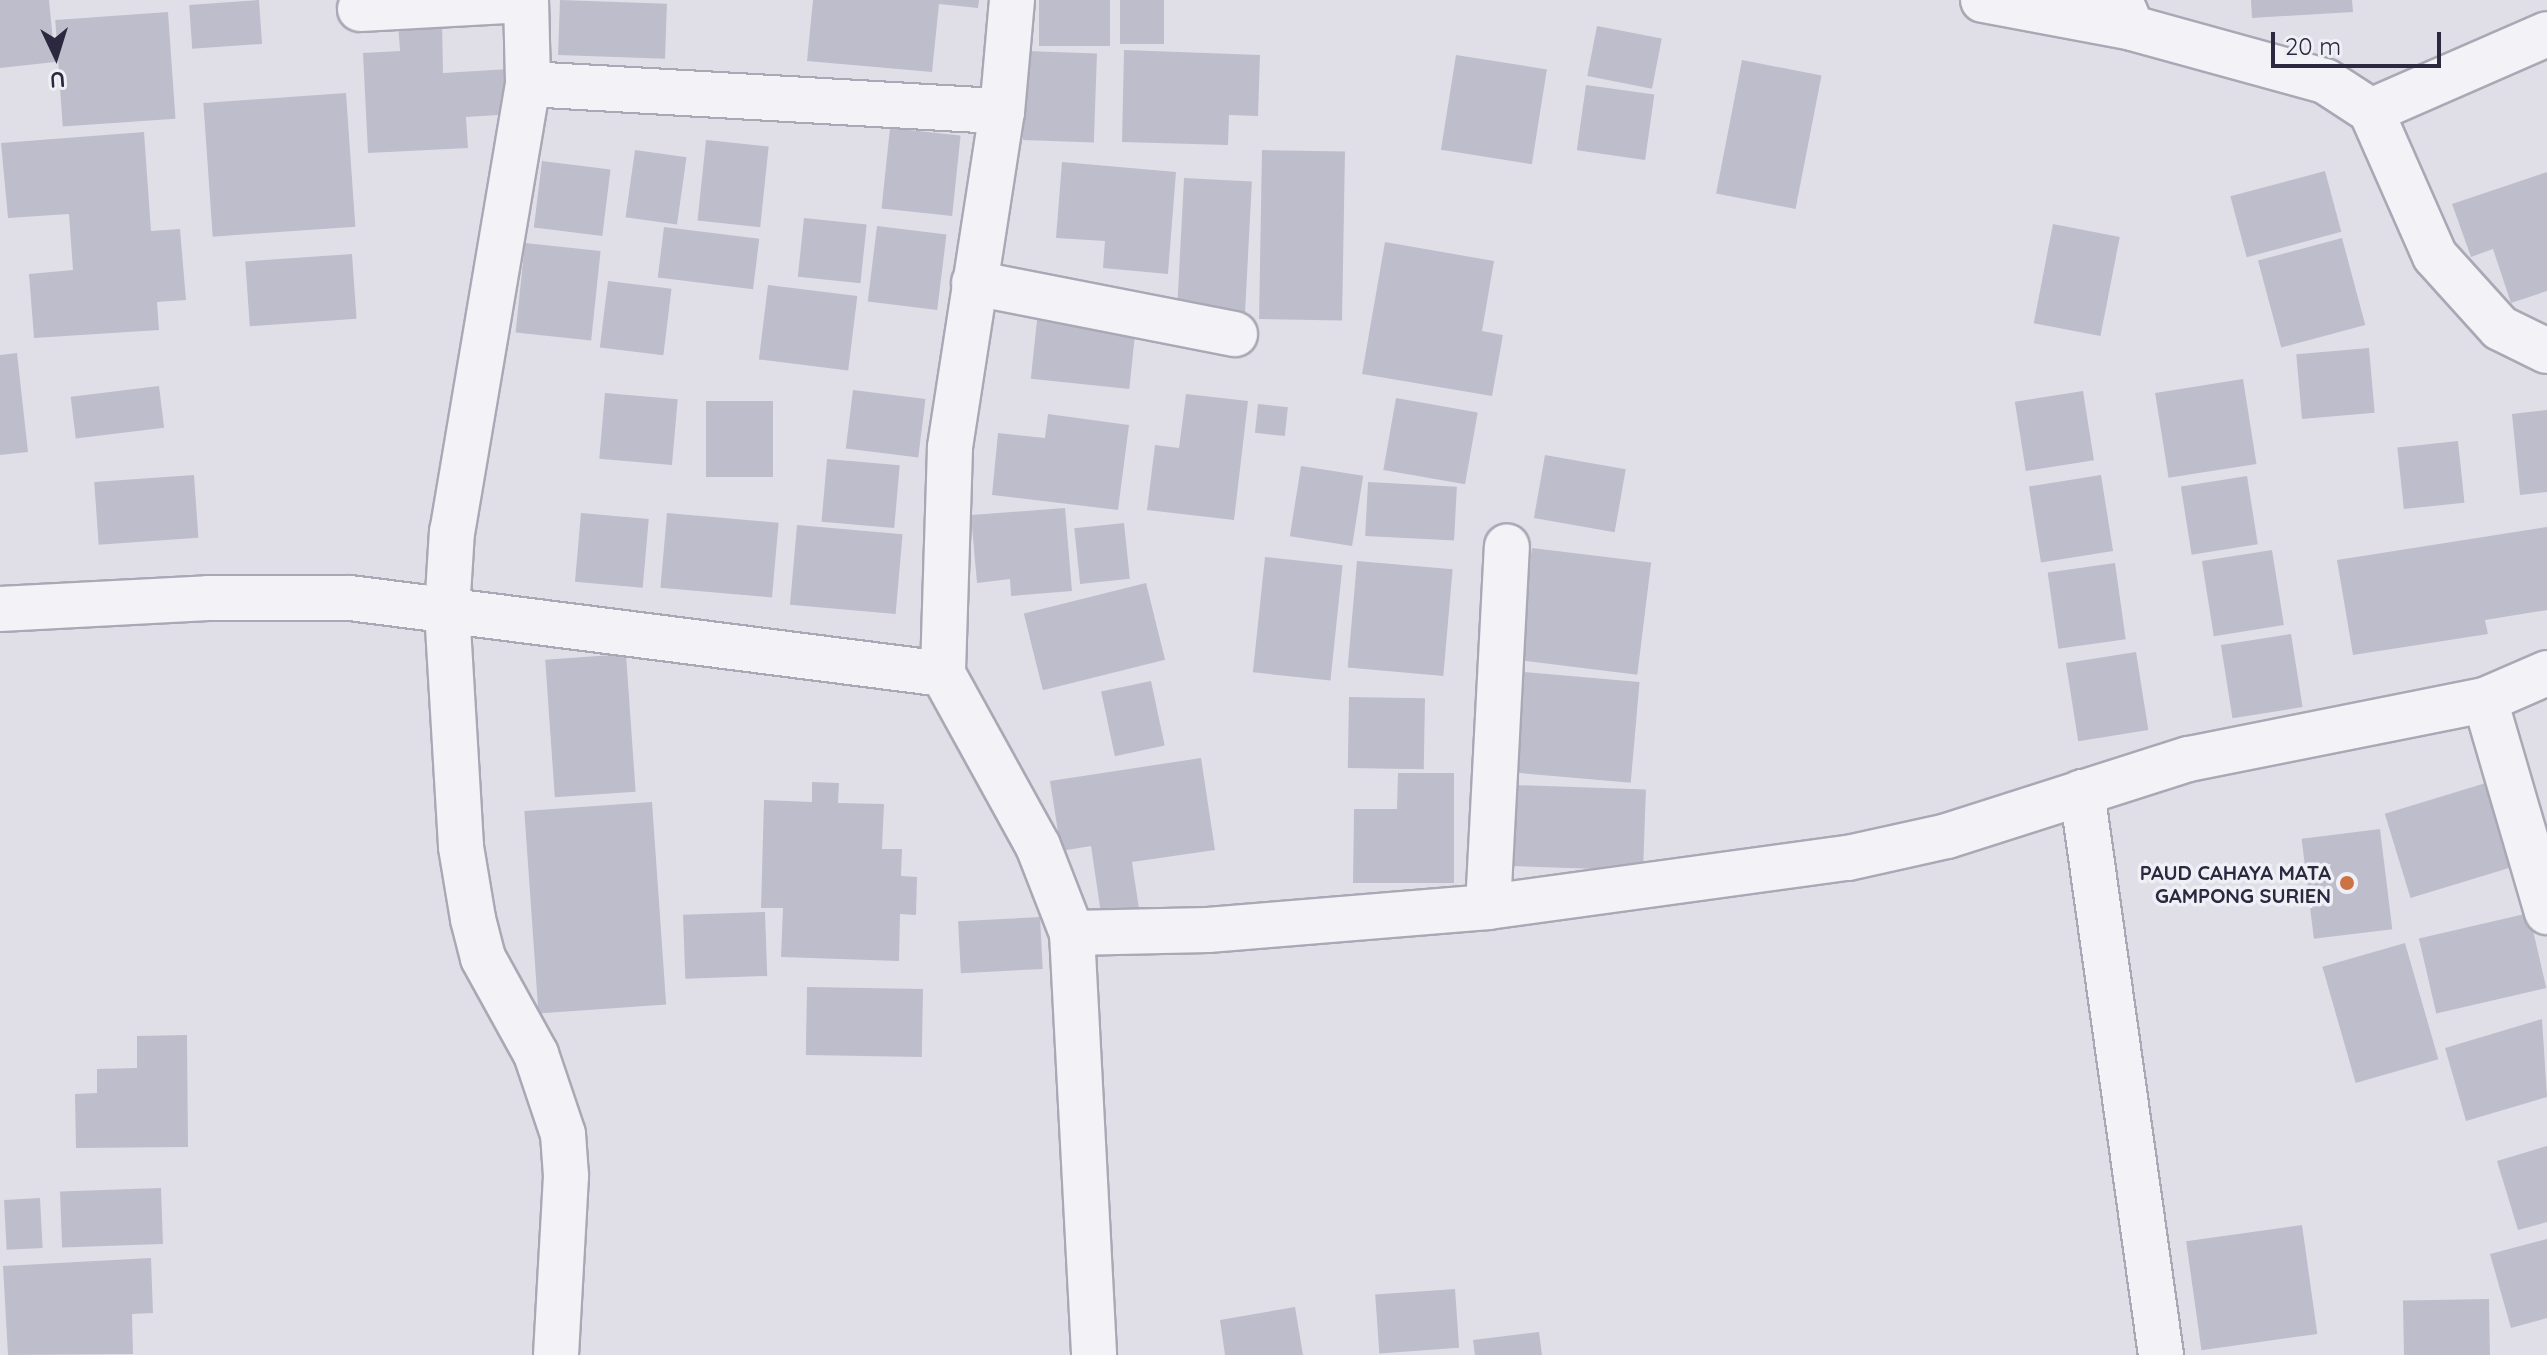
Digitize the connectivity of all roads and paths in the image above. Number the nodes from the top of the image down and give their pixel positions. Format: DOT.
graph roads {
  1 [pos="526,0"];
  2 [pos="1012,0"];
  3 [pos="1983,0"];
  4 [pos="360,9"];
  5 [pos="2126,14"];
  6 [pos="2547,34"];
  7 [pos="528,84"];
  8 [pos="1002,111"];
  9 [pos="2371,111"];
  10 [pos="974,283"];
  11 [pos="1235,334"];
  12 [pos="2547,351"];
  13 [pos="1507,547"];
  14 [pos="0,609"];
  15 [pos="447,610"];
  16 [pos="2547,673"];
  17 [pos="943,674"];
  18 [pos="2485,700"];
  19 [pos="2082,792"];
  20 [pos="1488,907"];
  21 [pos="2547,912"];
  22 [pos="1072,933"];
  23 [pos="556,1355"];
  24 [pos="1094,1355"];
  25 [pos="2161,1355"];
  1 -- 4 [label="street"];
  1 -- 7 [label="street"];
  2 -- 8 [label="street"];
  3 -- 5 [label="street"];
  5 -- 9 [label="street"];
  6 -- 9 [label="street"];
  7 -- 8 [label="street"];
  7 -- 15 [label="street"];
  8 -- 10 [label="street"];
  9 -- 12 [label="street"];
  10 -- 11 [label="street"];
  10 -- 17 [label="street"];
  13 -- 20 [label="street"];
  14 -- 15 [label="street"];
  15 -- 17 [label="street"];
  15 -- 23 [label="street"];
  16 -- 18 [label="street"];
  17 -- 22 [label="street"];
  18 -- 19 [label="street"];
  18 -- 21 [label="street"];
  19 -- 20 [label="street"];
  19 -- 25 [label="street"];
  20 -- 22 [label="street"];
  22 -- 24 [label="street"];
}
